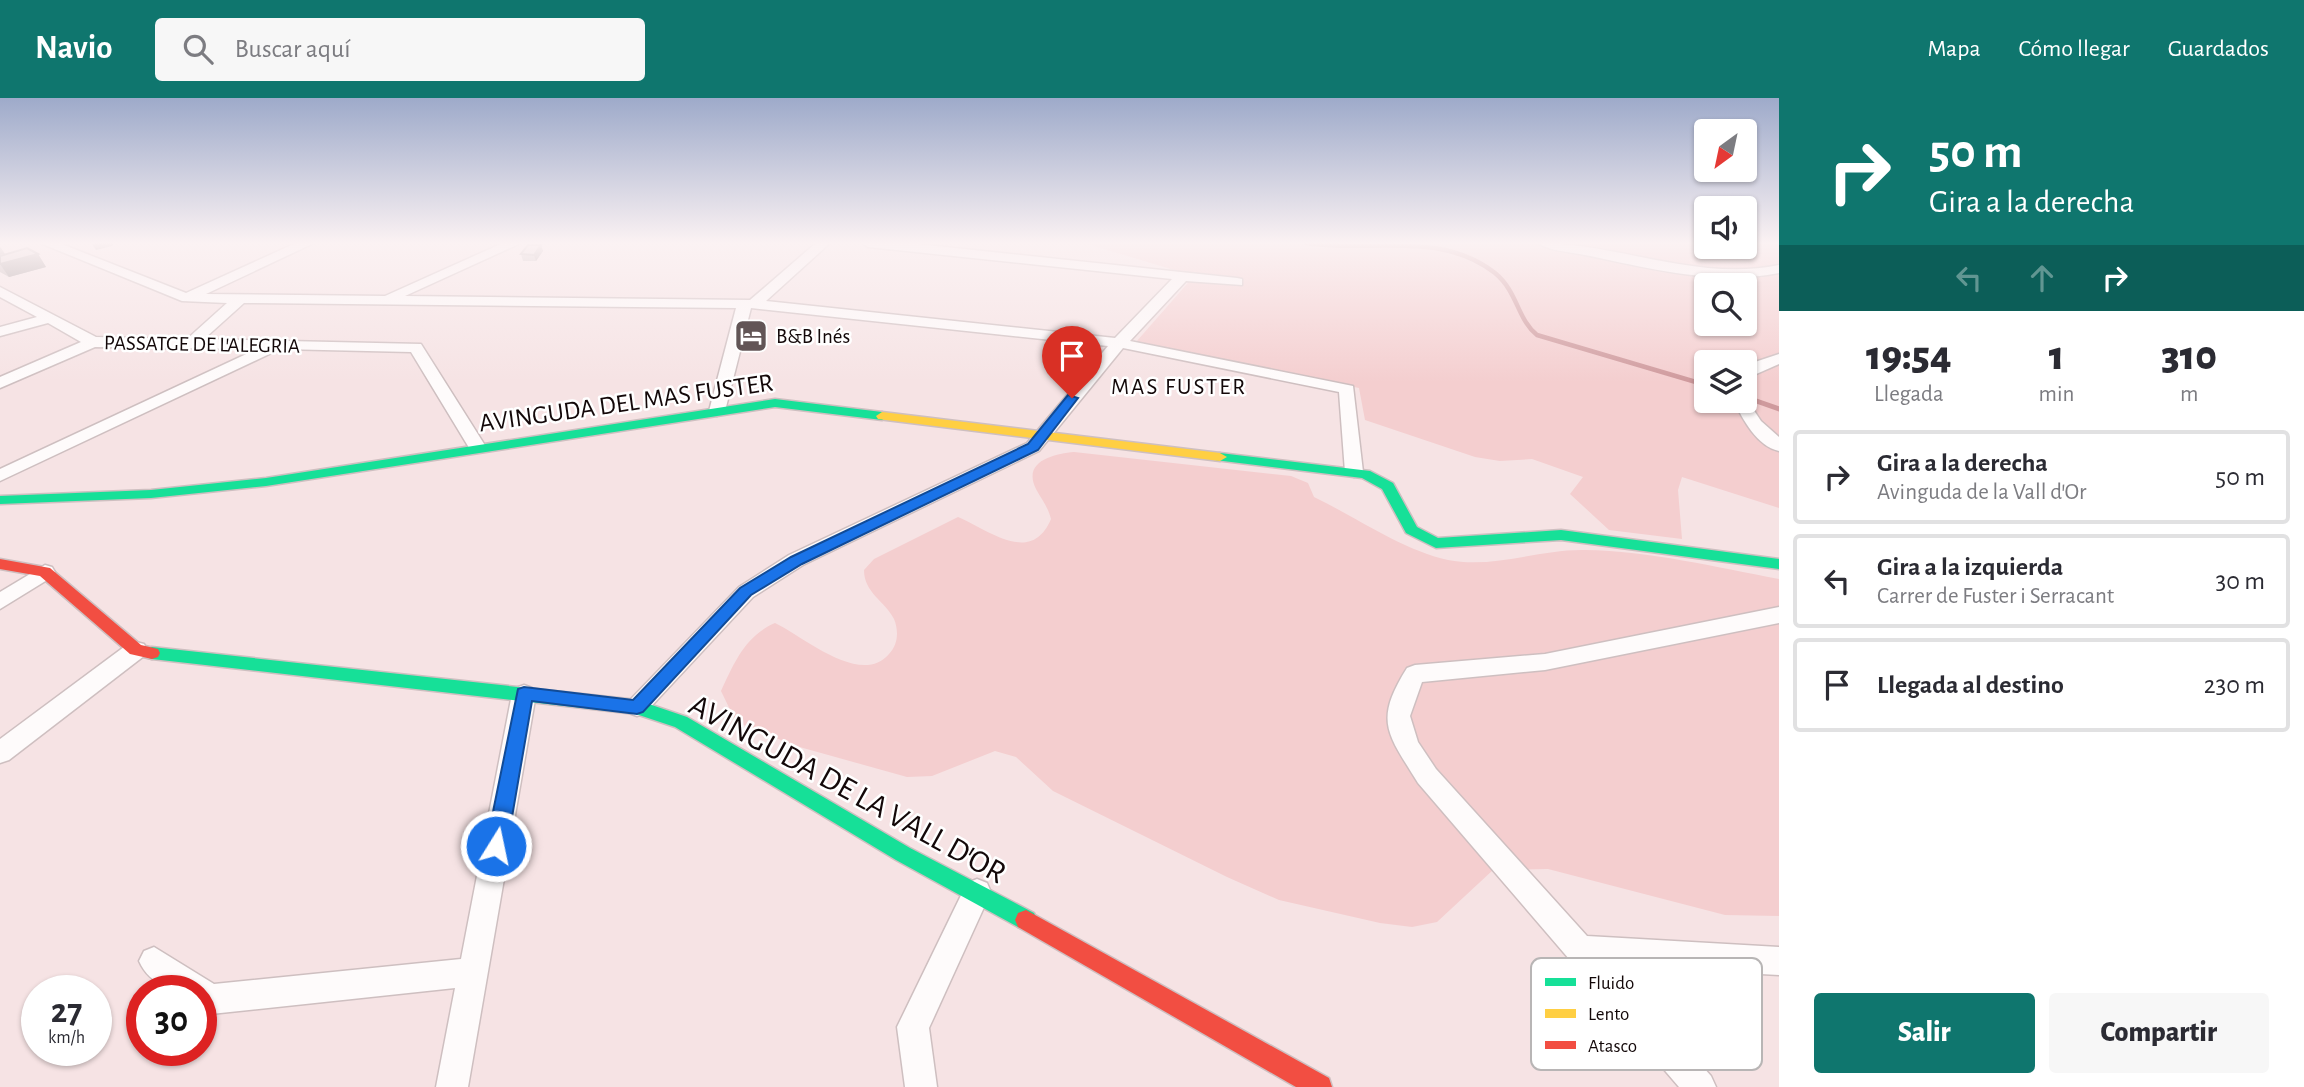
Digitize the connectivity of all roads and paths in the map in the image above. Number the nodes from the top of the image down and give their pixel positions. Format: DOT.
graph roads {
  1 [pos="164,289"];
  2 [pos="206,289"];
  3 [pos="409,289"];
  4 [pos="766,289"];
  5 [pos="1170,289"];
  6 [pos="0,291"];
  7 [pos="187,298"];
  8 [pos="240,299"];
  9 [pos="384,300"];
  10 [pos="749,303"];
  11 [pos="50,318"];
  12 [pos="0,332"];
  13 [pos="93,342"];
  14 [pos="1119,343"];
  15 [pos="190,344"];
  16 [pos="279,345"];
  17 [pos="1779,359"];
  18 [pos="1757,366"];
  19 [pos="0,383"];
  20 [pos="717,411"];
  21 [pos="1748,413"];
  22 [pos="1041,435"];
  23 [pos="1779,446"];
  24 [pos="477,447"];
  25 [pos="1354,472"];
  26 [pos="0,477"];
  27 [pos="0,500"];
  28 [pos="0,564"];
  29 [pos="1779,564"];
  30 [pos="45,572"];
  31 [pos="0,602"];
  32 [pos="1779,615"];
  33 [pos="136,650"];
  34 [pos="524,694"];
  35 [pos="637,707"];
  36 [pos="0,753"];
  37 [pos="977,892"];
  38 [pos="1579,950"];
  39 [pos="1586,958"];
  40 [pos="1724,958"];
  41 [pos="154,961"];
  42 [pos="473,972"];
  43 [pos="175,975"];
  44 [pos="217,998"];
  45 [pos="1685,1070"];
  46 [pos="453,1087"];
  47 [pos="921,1087"];
  48 [pos="1320,1087"];
  49 [pos="1700,1087"];
  1 -- 7 [label="street"];
  2 -- 7 [label="street"];
  3 -- 9 [label="street"];
  4 -- 10 [label="street"];
  5 -- 14 [label="street"];
  6 -- 11 [label="street, PASSATGE DE L'ALEGRIA"];
  7 -- 8 [label="street"];
  8 -- 9 [label="street"];
  8 -- 15 [label="street"];
  9 -- 10 [label="street"];
  10 -- 14 [label="street"];
  10 -- 20 [label="street"];
  11 -- 12 [label="street"];
  11 -- 13 [label="street, PASSATGE DE L'ALEGRIA"];
  13 -- 15 [label="street, PASSATGE DE L'ALEGRIA"];
  13 -- 19 [label="street"];
  14 -- 22 [label="street"];
  14 -- 25 [label="street"];
  15 -- 16 [label="street, PASSATGE DE L'ALEGRIA"];
  16 -- 24 [label="street, PASSATGE DE L'ALEGRIA"];
  16 -- 26 [label="street"];
  17 -- 18 [label="street"];
  20 -- 22 [label="street, AVINGUDA DEL MAS FUSTER"];
  20 -- 24 [label="street, AVINGUDA DEL MAS FUSTER"];
  21 -- 23 [label="street"];
  22 -- 25 [label="street, AVINGUDA DEL MAS FUSTER"];
  22 -- 35 [label="street"];
  24 -- 27 [label="street, AVINGUDA DEL MAS FUSTER"];
  25 -- 29 [label="street, AVINGUDA DEL MAS FUSTER"];
  28 -- 30 [label="street"];
  30 -- 31 [label="street"];
  30 -- 33 [label="street"];
  32 -- 38 [label="street"];
  33 -- 34 [label="street, AVINGUDA DE LA VALL D'OR"];
  33 -- 36 [label="street"];
  34 -- 35 [label="street, AVINGUDA DE LA VALL D'OR"];
  34 -- 42 [label="street"];
  35 -- 37 [label="street, AVINGUDA DE LA VALL D'OR"];
  37 -- 47 [label="street"];
  37 -- 48 [label="street, AVINGUDA DE LA VALL D'OR"];
  38 -- 39 [label="street"];
  38 -- 40 [label="street"];
  41 -- 43 [label="street"];
  42 -- 44 [label="street"];
  42 -- 46 [label="street"];
  45 -- 49 [label="street"];
}
